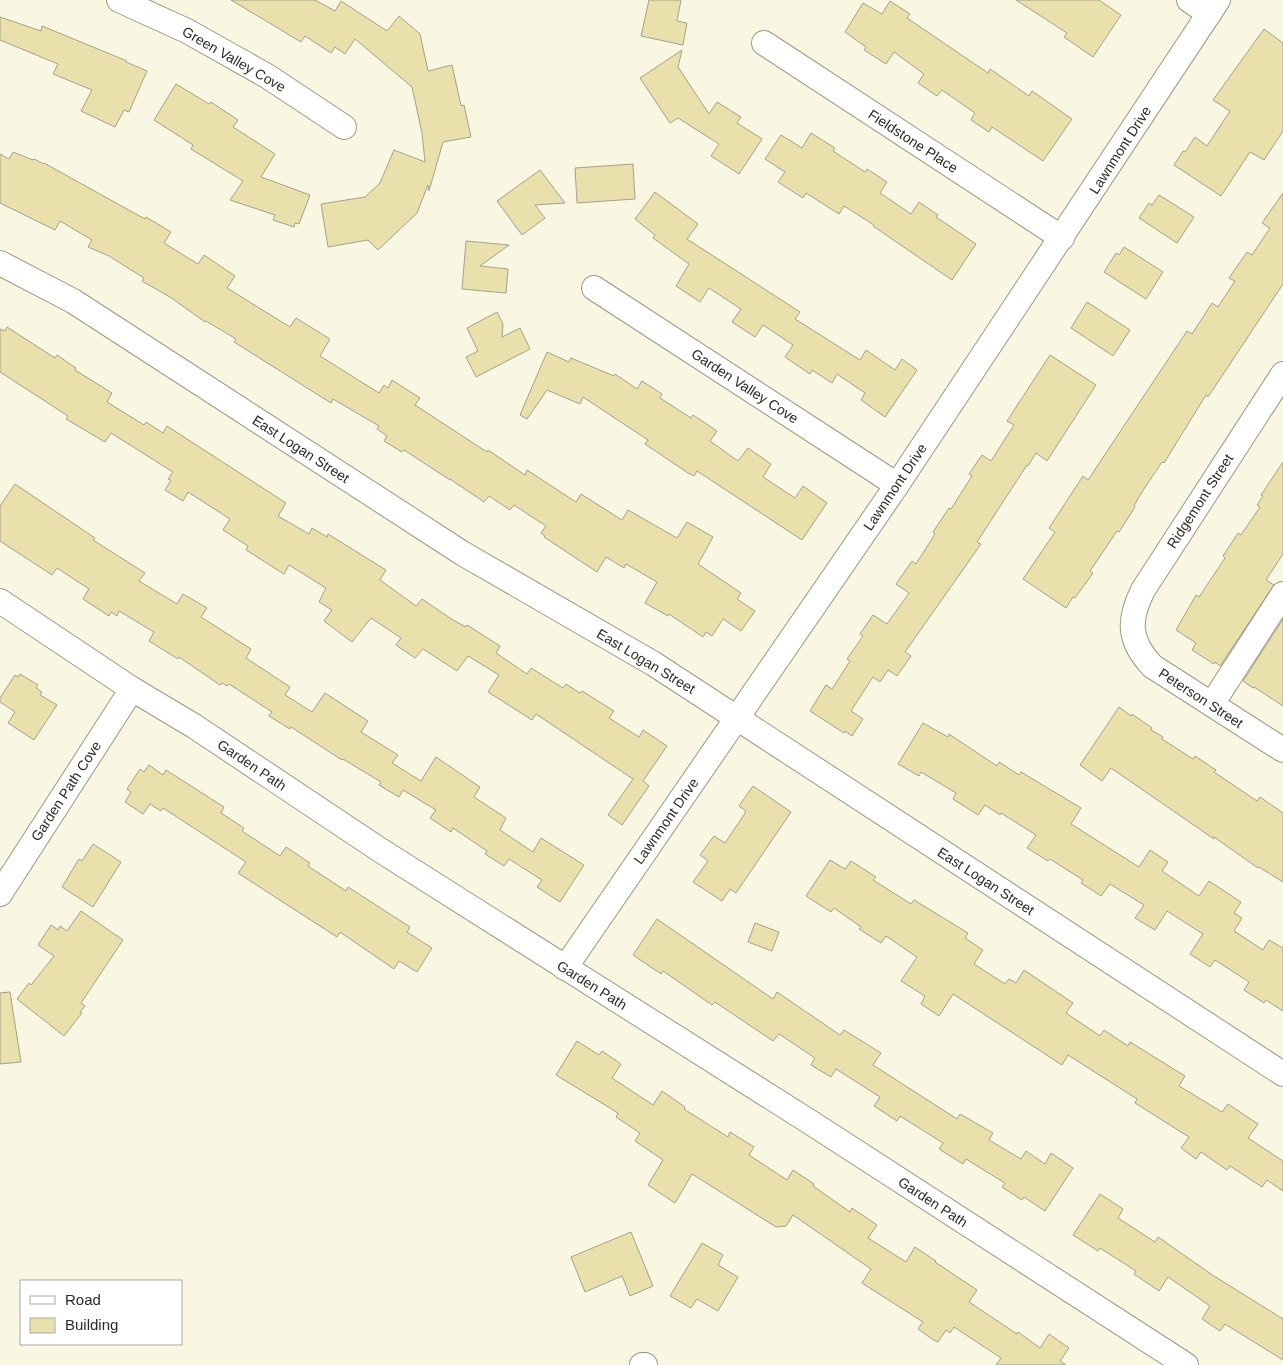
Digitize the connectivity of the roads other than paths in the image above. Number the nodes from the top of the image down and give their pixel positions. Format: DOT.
graph roads {
  1 [pos="119,0"];
  2 [pos="1188,0"];
  3 [pos="1213,7"];
  4 [pos="764,43"];
  5 [pos="344,127"];
  6 [pos="1062,238"];
  7 [pos="0,263"];
  8 [pos="594,288"];
  9 [pos="1283,374"];
  10 [pos="897,485"];
  11 [pos="1283,594"];
  12 [pos="0,601"];
  13 [pos="1133,634"];
  14 [pos="132,689"];
  15 [pos="1212,704"];
  16 [pos="737,718"];
  17 [pos="1283,750"];
  18 [pos="0,894"];
  19 [pos="564,968"];
  20 [pos="1283,1074"];
  21 [pos="1186,1365"];
  1 -- 5 [label="street, Green Valley Cove"];
  2 -- 3 [label="street"];
  3 -- 6 [label="street, Lawnmont Drive"];
  4 -- 6 [label="street, Fieldstone Place"];
  6 -- 10 [label="street, Lawnmont Drive"];
  7 -- 16 [label="street, East Logan Street"];
  8 -- 10 [label="street, Garden Valley Cove"];
  9 -- 13 [label="street, Ridgemont Street"];
  10 -- 16 [label="street, Lawnmont Drive"];
  11 -- 15 [label="street"];
  12 -- 14 [label="street, Garden Path"];
  13 -- 15 [label="street, Peterson Street"];
  14 -- 18 [label="street, Garden Path Cove"];
  14 -- 19 [label="street, Garden Path"];
  15 -- 17 [label="street, Peterson Street"];
  16 -- 19 [label="street, Lawnmont Drive"];
  16 -- 20 [label="street, East Logan Street"];
  19 -- 21 [label="street, Garden Path"];
}
